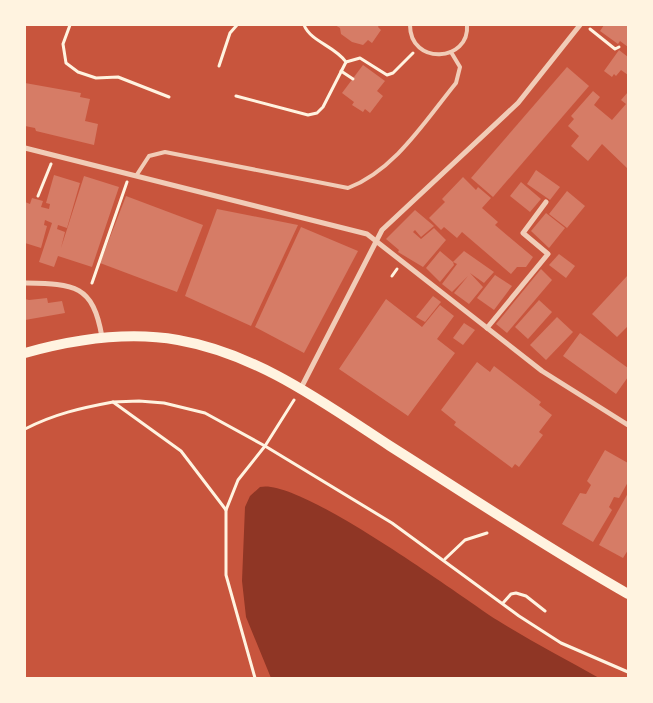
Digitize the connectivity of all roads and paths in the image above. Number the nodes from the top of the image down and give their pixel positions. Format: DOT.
graph roads {
  1 [pos="70,25"];
  2 [pos="236,25"];
  3 [pos="304,25"];
  4 [pos="410,25"];
  5 [pos="467,25"];
  6 [pos="580,25"];
  7 [pos="585,25"];
  8 [pos="419,47"];
  9 [pos="619,48"];
  10 [pos="451,52"];
  11 [pos="346,62"];
  12 [pos="220,66"];
  13 [pos="341,71"];
  14 [pos="353,79"];
  15 [pos="236,96"];
  16 [pos="169,97"];
  17 [pos="25,148"];
  18 [pos="52,162"];
  19 [pos="136,176"];
  20 [pos="127,182"];
  21 [pos="38,196"];
  22 [pos="546,202"];
  23 [pos="377,242"];
  24 [pos="397,268"];
  25 [pos="392,276"];
  26 [pos="25,283"];
  27 [pos="92,283"];
  28 [pos="487,328"];
  29 [pos="102,337"];
  30 [pos="25,353"];
  31 [pos="301,388"];
  32 [pos="113,402"];
  33 [pos="628,425"];
  34 [pos="25,428"];
  35 [pos="265,446"];
  36 [pos="226,510"];
  37 [pos="487,533"];
  38 [pos="445,559"];
  39 [pos="628,594"];
  40 [pos="503,603"];
  41 [pos="544,611"];
  42 [pos="628,672"];
  43 [pos="255,678"];
  1 -- 16 [label="path"];
  2 -- 12 [label="path"];
  3 -- 11 [label="path"];
  4 -- 8 [label="lane"];
  5 -- 10 [label="lane"];
  6 -- 23 [label="street"];
  7 -- 9 [label="path"];
  8 -- 10 [label="lane"];
  8 -- 11 [label="path"];
  10 -- 19 [label="lane"];
  11 -- 13 [label="path"];
  13 -- 14 [label="path"];
  13 -- 15 [label="path"];
  17 -- 19 [label="street"];
  18 -- 21 [label="path"];
  19 -- 23 [label="street"];
  20 -- 27 [label="path"];
  22 -- 28 [label="street"];
  23 -- 28 [label="street"];
  23 -- 31 [label="street"];
  24 -- 25 [label="path"];
  26 -- 29 [label="street"];
  28 -- 33 [label="street"];
  29 -- 30 [label="main road"];
  29 -- 31 [label="main road"];
  31 -- 35 [label="path"];
  31 -- 39 [label="main road"];
  32 -- 34 [label="path"];
  32 -- 35 [label="path"];
  32 -- 36 [label="path"];
  35 -- 36 [label="path"];
  35 -- 38 [label="path"];
  36 -- 43 [label="path"];
  37 -- 38 [label="path"];
  38 -- 40 [label="path"];
  40 -- 41 [label="path"];
  40 -- 42 [label="path"];
}
